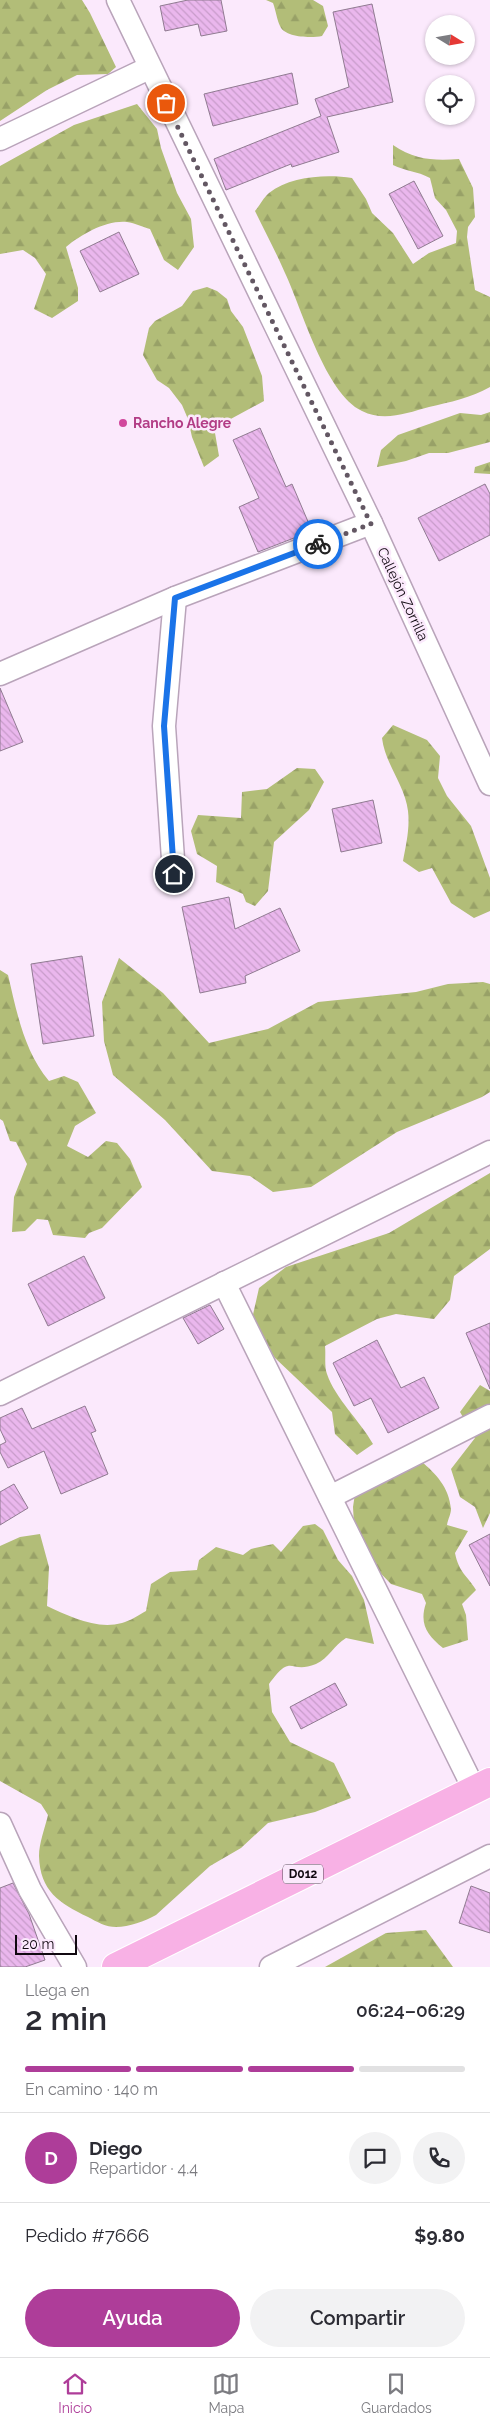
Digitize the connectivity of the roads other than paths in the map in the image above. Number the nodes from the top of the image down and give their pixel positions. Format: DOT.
graph roads {
  1 [pos="118,0"];
  2 [pos="150,68"];
  3 [pos="0,139"];
  4 [pos="371,524"];
  5 [pos="175,598"];
  6 [pos="0,674"];
  7 [pos="490,784"];
  8 [pos="174,874"];
  9 [pos="490,1152"];
  10 [pos="224,1283"];
  11 [pos="0,1394"];
  12 [pos="490,1416"];
  13 [pos="330,1497"];
  14 [pos="482,1785"];
  15 [pos="0,1824"];
  16 [pos="490,1856"];
  17 [pos="75,1967"];
  18 [pos="116,1967"];
  19 [pos="271,1967"];
  1 -- 2 [label="street, Callejón Zorrilla"];
  2 -- 3 [label="street"];
  2 -- 4 [label="street, Callejón Zorrilla"];
  4 -- 5 [label="street"];
  4 -- 7 [label="street, Callejón Zorrilla"];
  5 -- 6 [label="street"];
  5 -- 8 [label="street"];
  9 -- 10 [label="street"];
  10 -- 11 [label="street"];
  10 -- 13 [label="street"];
  12 -- 13 [label="street"];
  13 -- 14 [label="street"];
  14 -- 18 [label="main road, D012"];
  15 -- 17 [label="street"];
  16 -- 19 [label="street"];
}
